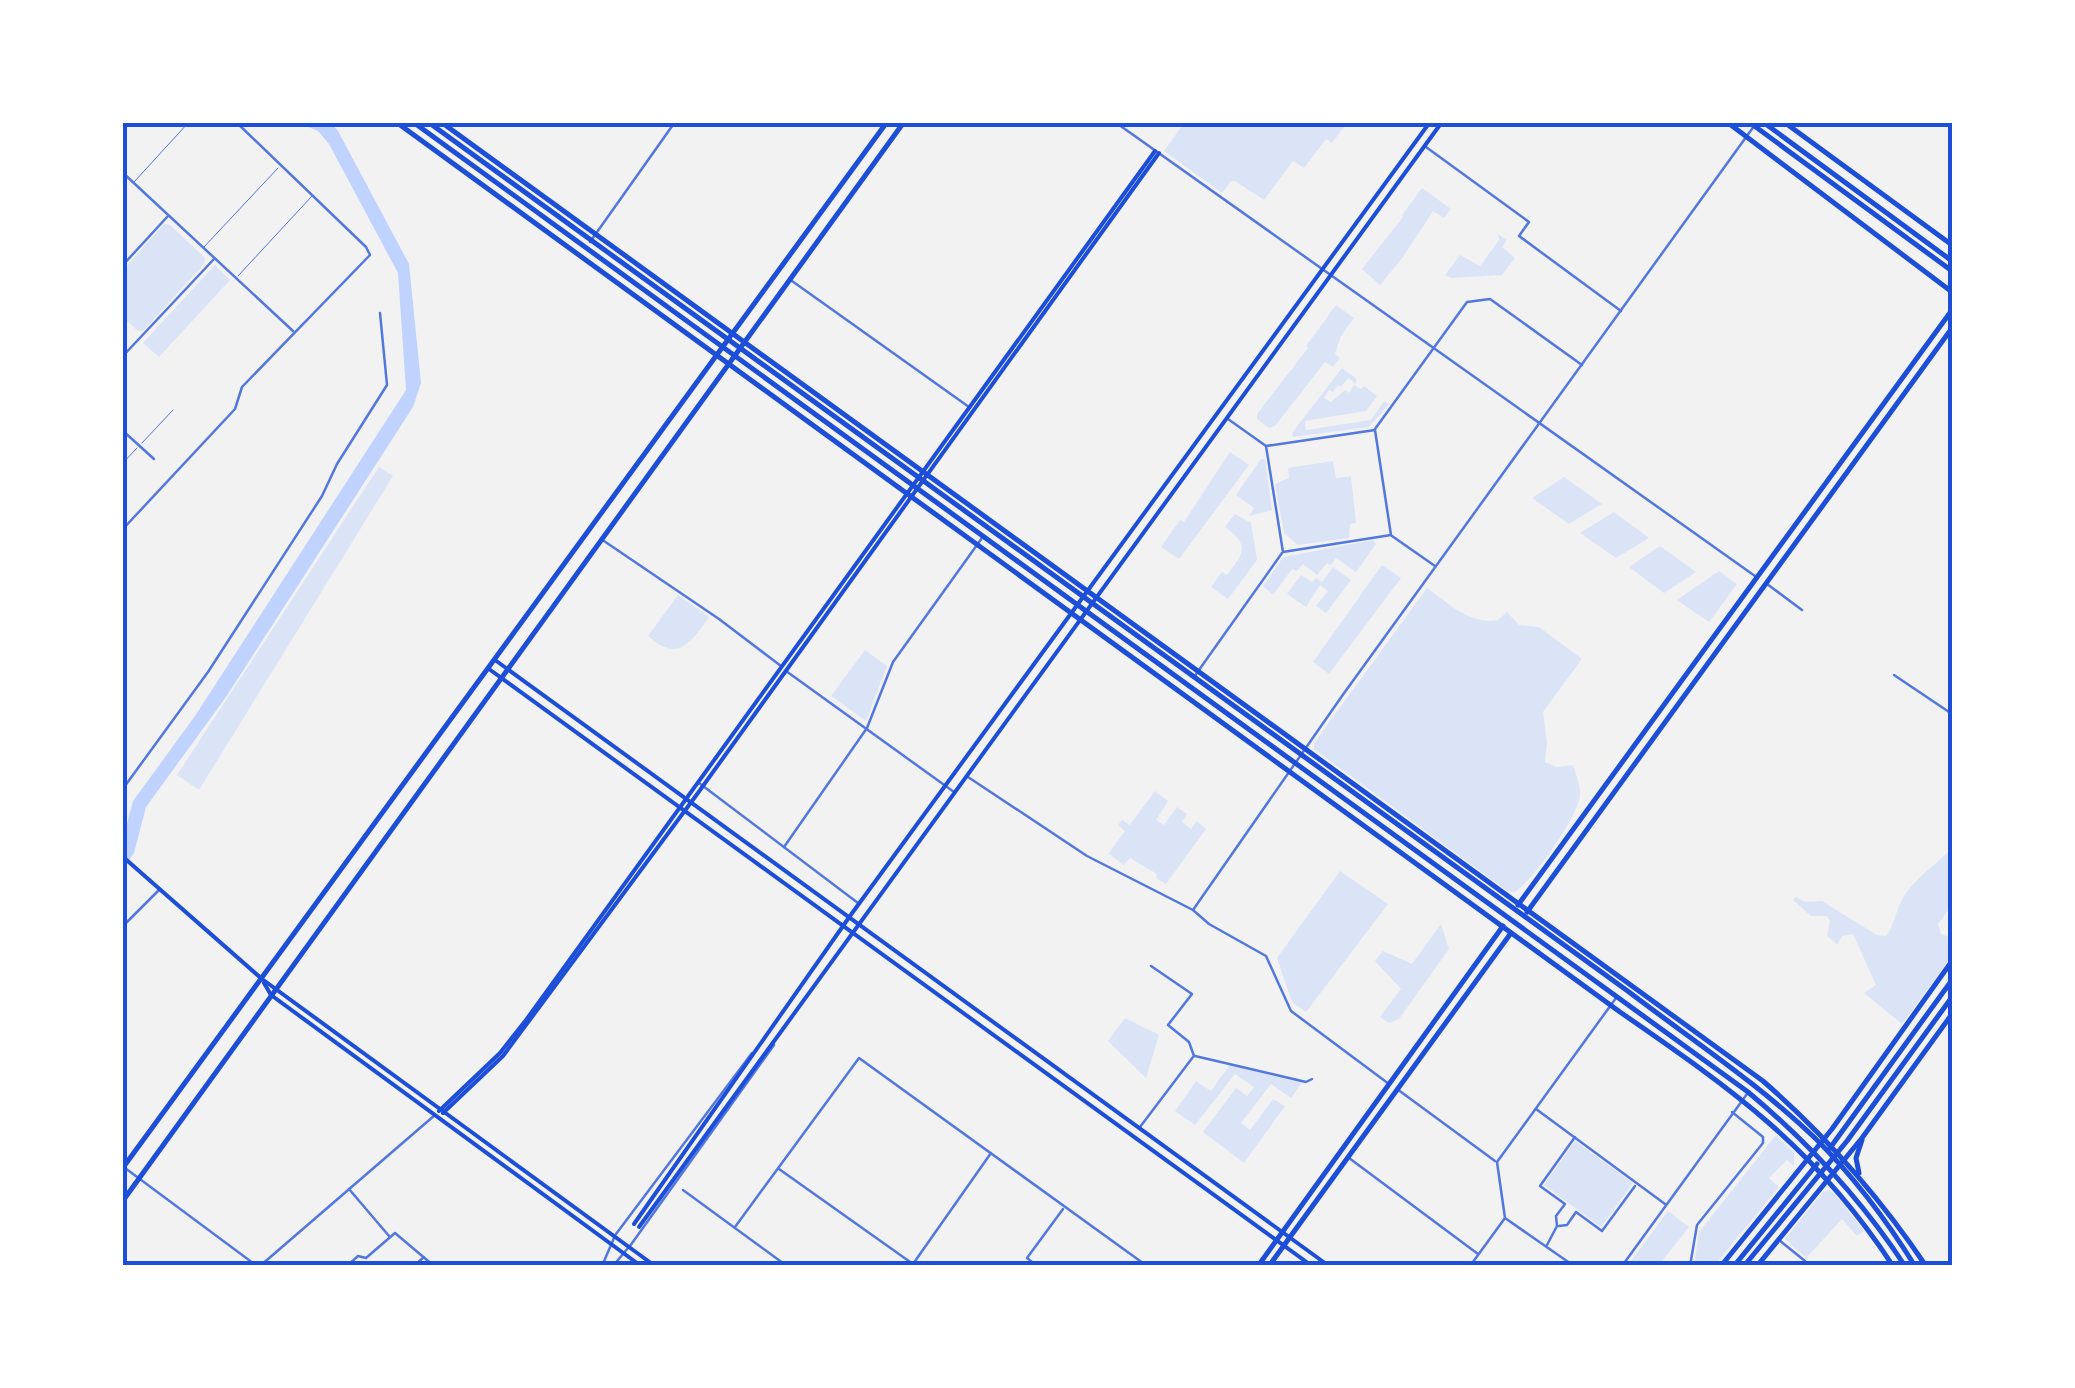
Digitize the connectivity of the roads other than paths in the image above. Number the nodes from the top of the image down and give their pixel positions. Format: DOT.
graph roads {
  1 [pos="189,122"];
  2 [pos="236,122"];
  3 [pos="248,122"];
  4 [pos="396,122"];
  5 [pos="413,122"];
  6 [pos="428,122"];
  7 [pos="441,122"];
  8 [pos="675,122"];
  9 [pos="886,122"];
  10 [pos="904,122"];
  11 [pos="1114,122"];
  12 [pos="1430,122"];
  13 [pos="1442,122"];
  14 [pos="1727,122"];
  15 [pos="1749,122"];
  16 [pos="1760,122"];
  17 [pos="1784,122"];
  18 [pos="242,128"];
  19 [pos="1747,137"];
  20 [pos="1425,146"];
  21 [pos="1157,152"];
  22 [pos="281,166"];
  23 [pos="122,172"];
  24 [pos="134,182"];
  25 [pos="312,196"];
  26 [pos="169,215"];
  27 [pos="596,236"];
  28 [pos="590,242"];
  29 [pos="1952,245"];
  30 [pos="204,248"];
  31 [pos="215,258"];
  32 [pos="1952,261"];
  33 [pos="122,266"];
  34 [pos="1323,270"];
  35 [pos="1952,271"];
  36 [pos="1332,274"];
  37 [pos="236,278"];
  38 [pos="792,281"];
  39 [pos="1952,292"];
  40 [pos="1621,310"];
  41 [pos="1952,310"];
  42 [pos="380,313"];
  43 [pos="1952,328"];
  44 [pos="295,333"];
  45 [pos="732,334"];
  46 [pos="744,343"];
  47 [pos="722,347"];
  48 [pos="1435,347"];
  49 [pos="737,353"];
  50 [pos="122,356"];
  51 [pos="730,363"];
  52 [pos="1582,365"];
  53 [pos="970,408"];
  54 [pos="173,410"];
  55 [pos="1227,418"];
  56 [pos="1540,422"];
  57 [pos="122,430"];
  58 [pos="1374,430"];
  59 [pos="140,446"];
  60 [pos="1266,446"];
  61 [pos="154,458"];
  62 [pos="122,464"];
  63 [pos="922,478"];
  64 [pos="915,488"];
  65 [pos="909,495"];
  66 [pos="122,530"];
  67 [pos="1391,535"];
  68 [pos="982,537"];
  69 [pos="602,540"];
  70 [pos="977,544"];
  71 [pos="1283,552"];
  72 [pos="1436,566"];
  73 [pos="1756,577"];
  74 [pos="1766,583"];
  75 [pos="1088,592"];
  76 [pos="1097,598"];
  77 [pos="1083,599"];
  78 [pos="1092,605"];
  79 [pos="1078,606"];
  80 [pos="1802,610"];
  81 [pos="1086,612"];
  82 [pos="1072,613"];
  83 [pos="1081,620"];
  84 [pos="495,660"];
  85 [pos="489,669"];
  86 [pos="784,669"];
  87 [pos="509,670"];
  88 [pos="1198,672"];
  89 [pos="1894,675"];
  90 [pos="502,678"];
  91 [pos="1194,678"];
  92 [pos="1952,714"];
  93 [pos="867,728"];
  94 [pos="1302,752"];
  95 [pos="1296,762"];
  96 [pos="1289,771"];
  97 [pos="967,777"];
  98 [pos="701,784"];
  99 [pos="948,787"];
  100 [pos="122,790"];
  101 [pos="955,792"];
  102 [pos="690,800"];
  103 [pos="684,808"];
  104 [pos="784,847"];
  105 [pos="122,856"];
  106 [pos="160,889"];
  107 [pos="860,904"];
  108 [pos="1517,907"];
  109 [pos="1193,910"];
  110 [pos="1526,913"];
  111 [pos="850,916"];
  112 [pos="1509,918"];
  113 [pos="1517,924"];
  114 [pos="844,925"];
  115 [pos="861,925"];
  116 [pos="122,926"];
  117 [pos="1503,926"];
  118 [pos="1512,932"];
  119 [pos="855,933"];
  120 [pos="1952,961"];
  121 [pos="1151,966"];
  122 [pos="262,979"];
  123 [pos="1952,980"];
  124 [pos="276,988"];
  125 [pos="271,995"];
  126 [pos="1952,996"];
  127 [pos="1617,997"];
  128 [pos="1611,1006"];
  129 [pos="1952,1014"];
  130 [pos="773,1029"];
  131 [pos="780,1034"];
  132 [pos="1194,1056"];
  133 [pos="1312,1079"];
  134 [pos="1394,1087"];
  135 [pos="1746,1096"];
  136 [pos="1536,1109"];
  137 [pos="440,1112"];
  138 [pos="1732,1112"];
  139 [pos="1841,1116"];
  140 [pos="1812,1126"];
  141 [pos="1139,1128"];
  142 [pos="1575,1137"];
  143 [pos="1862,1138"];
  144 [pos="1822,1141"];
  145 [pos="1796,1146"];
  146 [pos="1829,1149"];
  147 [pos="1814,1152"];
  148 [pos="991,1153"];
  149 [pos="1835,1156"];
  150 [pos="1348,1158"];
  151 [pos="1808,1159"];
  152 [pos="1496,1162"];
  153 [pos="1824,1162"];
  154 [pos="1841,1162"];
  155 [pos="1816,1166"];
  156 [pos="123,1168"];
  157 [pos="778,1168"];
  158 [pos="1822,1172"];
  159 [pos="1833,1172"];
  160 [pos="1798,1173"];
  161 [pos="1860,1176"];
  162 [pos="138,1178"];
  163 [pos="1828,1179"];
  164 [pos="1637,1184"];
  165 [pos="349,1188"];
  166 [pos="683,1190"];
  167 [pos="1838,1190"];
  168 [pos="1814,1196"];
  169 [pos="122,1199"];
  170 [pos="1565,1204"];
  171 [pos="1666,1205"];
  172 [pos="1065,1206"];
  173 [pos="1576,1212"];
  174 [pos="1505,1218"];
  175 [pos="1557,1226"];
  176 [pos="735,1227"];
  177 [pos="1282,1232"];
  178 [pos="390,1237"];
  179 [pos="1289,1237"];
  180 [pos="613,1240"];
  181 [pos="1276,1240"];
  182 [pos="1779,1240"];
  183 [pos="627,1245"];
  184 [pos="1284,1245"];
  185 [pos="1546,1246"];
  186 [pos="622,1251"];
  187 [pos="1478,1254"];
  188 [pos="424,1258"];
  189 [pos="912,1265"];
  190 [pos="258,1266"];
  191 [pos="347,1266"];
  192 [pos="414,1266"];
  193 [pos="434,1266"];
  194 [pos="602,1266"];
  195 [pos="613,1266"];
  196 [pos="641,1266"];
  197 [pos="657,1266"];
  198 [pos="787,1266"];
  199 [pos="1037,1266"];
  200 [pos="1146,1266"];
  201 [pos="1258,1266"];
  202 [pos="1269,1266"];
  203 [pos="1312,1266"];
  204 [pos="1328,1266"];
  205 [pos="1470,1266"];
  206 [pos="1574,1266"];
  207 [pos="1622,1266"];
  208 [pos="1690,1266"];
  209 [pos="1721,1266"];
  210 [pos="1734,1266"];
  211 [pos="1744,1266"];
  212 [pos="1757,1266"];
  213 [pos="1806,1266"];
  214 [pos="1893,1266"];
  215 [pos="1905,1266"];
  216 [pos="1915,1266"];
  217 [pos="1926,1266"];
  1 -- 24 [label="lane"];
  2 -- 18 [label="street"];
  3 -- 18 [label="street"];
  4 -- 47 [label="main road"];
  5 -- 47 [label="main road"];
  6 -- 28 [label="main road"];
  7 -- 27 [label="main road"];
  8 -- 27 [label="street"];
  9 -- 45 [label="main road"];
  10 -- 38 [label="main road"];
  11 -- 21 [label="street"];
  12 -- 34 [label="main road"];
  13 -- 20 [label="main road"];
  14 -- 19 [label="main road"];
  15 -- 35 [label="main road"];
  16 -- 19 [label="street"];
  16 -- 32 [label="main road"];
  17 -- 29 [label="main road"];
  18 -- 22 [label="street"];
  19 -- 39 [label="main road"];
  19 -- 40 [label="street"];
  20 -- 36 [label="main road"];
  20 -- 40 [label="street"];
  21 -- 34 [label="street"];
  21 -- 53 [label="main road"];
  21 -- 63 [label="main road"];
  22 -- 25 [label="street"];
  22 -- 30 [label="lane"];
  23 -- 24 [label="street"];
  24 -- 26 [label="street"];
  25 -- 37 [label="lane"];
  25 -- 44 [label="street"];
  26 -- 30 [label="street"];
  26 -- 33 [label="street"];
  27 -- 28 [label="street"];
  27 -- 45 [label="main road"];
  28 -- 47 [label="main road"];
  30 -- 31 [label="street"];
  31 -- 37 [label="street"];
  31 -- 50 [label="street"];
  34 -- 36 [label="street"];
  34 -- 75 [label="main road"];
  36 -- 48 [label="street"];
  36 -- 55 [label="main road"];
  37 -- 44 [label="street"];
  38 -- 46 [label="main road"];
  38 -- 53 [label="street"];
  40 -- 52 [label="street"];
  41 -- 73 [label="main road"];
  42 -- 100 [label="street"];
  43 -- 74 [label="main road"];
  44 -- 66 [label="street"];
  45 -- 46 [label="main road"];
  45 -- 47 [label="main road"];
  46 -- 49 [label="main road"];
  46 -- 63 [label="main road"];
  47 -- 49 [label="main road"];
  47 -- 51 [label="main road"];
  47 -- 84 [label="main road"];
  48 -- 52 [label="street"];
  48 -- 56 [label="street"];
  48 -- 58 [label="street"];
  49 -- 51 [label="main road"];
  49 -- 63 [label="main road"];
  49 -- 64 [label="main road"];
  51 -- 65 [label="main road"];
  51 -- 69 [label="main road"];
  52 -- 56 [label="street"];
  53 -- 63 [label="main road"];
  54 -- 59 [label="lane"];
  55 -- 60 [label="street"];
  55 -- 76 [label="main road"];
  56 -- 72 [label="street"];
  56 -- 73 [label="street"];
  57 -- 59 [label="street"];
  58 -- 60 [label="street"];
  58 -- 67 [label="street"];
  59 -- 61 [label="street"];
  59 -- 62 [label="lane"];
  60 -- 71 [label="street"];
  63 -- 64 [label="main road"];
  63 -- 75 [label="main road"];
  63 -- 77 [label="main road"];
  64 -- 65 [label="main road"];
  64 -- 68 [label="main road"];
  65 -- 70 [label="main road"];
  65 -- 86 [label="main road"];
  67 -- 71 [label="street"];
  67 -- 72 [label="street"];
  68 -- 70 [label="street"];
  68 -- 79 [label="main road"];
  69 -- 86 [label="street"];
  69 -- 87 [label="main road"];
  70 -- 82 [label="main road"];
  70 -- 93 [label="street"];
  71 -- 88 [label="street"];
  72 -- 94 [label="street"];
  73 -- 108 [label="main road"];
  74 -- 80 [label="street"];
  74 -- 110 [label="main road"];
  75 -- 76 [label="main road"];
  75 -- 77 [label="main road"];
  76 -- 78 [label="main road"];
  76 -- 88 [label="main road"];
  77 -- 78 [label="main road"];
  77 -- 79 [label="main road"];
  78 -- 81 [label="main road"];
  78 -- 91 [label="main road"];
  79 -- 81 [label="main road"];
  79 -- 82 [label="main road"];
  81 -- 83 [label="main road"];
  81 -- 95 [label="main road"];
  82 -- 83 [label="main road"];
  82 -- 99 [label="main road"];
  83 -- 96 [label="main road"];
  83 -- 97 [label="main road"];
  84 -- 85 [label="main road"];
  84 -- 87 [label="main road"];
  85 -- 90 [label="main road"];
  85 -- 122 [label="main road"];
  86 -- 93 [label="street"];
  86 -- 98 [label="main road"];
  87 -- 90 [label="main road"];
  87 -- 102 [label="main road"];
  88 -- 91 [label="street"];
  88 -- 94 [label="main road"];
  89 -- 92 [label="street"];
  90 -- 103 [label="main road"];
  90 -- 124 [label="main road"];
  91 -- 94 [label="main road"];
  93 -- 99 [label="street"];
  93 -- 104 [label="street"];
  94 -- 95 [label="street"];
  94 -- 108 [label="main road"];
  95 -- 96 [label="street"];
  95 -- 112 [label="main road"];
  96 -- 109 [label="street"];
  96 -- 117 [label="main road"];
  97 -- 101 [label="main road"];
  97 -- 109 [label="street"];
  98 -- 102 [label="main road"];
  98 -- 104 [label="street"];
  99 -- 101 [label="street"];
  99 -- 107 [label="main road"];
  101 -- 115 [label="main road"];
  102 -- 103 [label="main road"];
  102 -- 111 [label="main road"];
  103 -- 114 [label="main road"];
  103 -- 137 [label="main road"];
  104 -- 107 [label="street"];
  105 -- 106 [label="main road"];
  106 -- 116 [label="street"];
  106 -- 122 [label="main road"];
  107 -- 111 [label="main road"];
  108 -- 110 [label="main road"];
  108 -- 112 [label="main road"];
  109 -- 134 [label="street"];
  110 -- 113 [label="main road"];
  110 -- 140 [label="main road"];
  110 -- 144 [label="main road"];
  111 -- 114 [label="main road"];
  111 -- 115 [label="main road"];
  112 -- 113 [label="main road"];
  112 -- 117 [label="main road"];
  113 -- 118 [label="main road"];
  113 -- 127 [label="main road"];
  114 -- 119 [label="main road"];
  114 -- 130 [label="main road"];
  115 -- 119 [label="main road"];
  115 -- 141 [label="main road"];
  117 -- 118 [label="main road"];
  117 -- 134 [label="main road"];
  118 -- 128 [label="main road"];
  118 -- 134 [label="main road"];
  119 -- 131 [label="main road"];
  119 -- 181 [label="main road"];
  120 -- 139 [label="main road"];
  121 -- 132 [label="street"];
  122 -- 124 [label="main road"];
  122 -- 125 [label="main road"];
  122 -- 156 [label="main road"];
  123 -- 146 [label="main road"];
  124 -- 125 [label="main road"];
  124 -- 137 [label="main road"];
  125 -- 137 [label="main road"];
  125 -- 162 [label="main road"];
  126 -- 149 [label="main road"];
  127 -- 128 [label="street"];
  127 -- 135 [label="main road"];
  128 -- 135 [label="main road"];
  128 -- 136 [label="street"];
  129 -- 143 [label="main road"];
  130 -- 131 [label="main road"];
  130 -- 180 [label="street"];
  131 -- 183 [label="street"];
  132 -- 133 [label="street"];
  132 -- 141 [label="street"];
  134 -- 150 [label="main road"];
  134 -- 152 [label="street"];
  134 -- 177 [label="main road"];
  135 -- 138 [label="street"];
  135 -- 145 [label="main road"];
  135 -- 147 [label="main road"];
  136 -- 142 [label="street"];
  136 -- 152 [label="street"];
  137 -- 165 [label="street"];
  137 -- 180 [label="main road"];
  138 -- 171 [label="street"];
  138 -- 208 [label="street"];
  139 -- 140 [label="main road"];
  139 -- 144 [label="main road"];
  140 -- 144 [label="main road"];
  141 -- 177 [label="main road"];
  142 -- 164 [label="street"];
  142 -- 170 [label="street"];
  143 -- 154 [label="main road"];
  143 -- 161 [label="main road"];
  144 -- 146 [label="main road"];
  144 -- 147 [label="main road"];
  145 -- 151 [label="main road"];
  145 -- 160 [label="main road"];
  146 -- 149 [label="main road"];
  146 -- 153 [label="main road"];
  147 -- 151 [label="main road"];
  147 -- 153 [label="main road"];
  148 -- 157 [label="street"];
  148 -- 172 [label="street"];
  148 -- 189 [label="street"];
  149 -- 153 [label="main road"];
  149 -- 154 [label="main road"];
  150 -- 179 [label="main road"];
  150 -- 187 [label="street"];
  151 -- 155 [label="main road"];
  151 -- 160 [label="main road"];
  152 -- 174 [label="street"];
  153 -- 155 [label="main road"];
  153 -- 158 [label="main road"];
  153 -- 159 [label="main road"];
  154 -- 159 [label="main road"];
  154 -- 161 [label="main road"];
  154 -- 216 [label="main road"];
  155 -- 158 [label="main road"];
  155 -- 210 [label="main road"];
  156 -- 162 [label="street"];
  157 -- 176 [label="street"];
  157 -- 189 [label="street"];
  158 -- 163 [label="main road"];
  158 -- 211 [label="main road"];
  159 -- 163 [label="main road"];
  159 -- 215 [label="main road"];
  160 -- 209 [label="main road"];
  161 -- 217 [label="main road"];
  162 -- 169 [label="main road"];
  162 -- 190 [label="street"];
  163 -- 167 [label="main road"];
  163 -- 168 [label="main road"];
  164 -- 171 [label="street"];
  164 -- 173 [label="street"];
  165 -- 178 [label="street"];
  165 -- 190 [label="street"];
  166 -- 176 [label="street"];
  167 -- 168 [label="main road"];
  167 -- 214 [label="main road"];
  168 -- 182 [label="main road"];
  170 -- 173 [label="street"];
  170 -- 175 [label="street"];
  171 -- 207 [label="street"];
  172 -- 199 [label="street"];
  172 -- 200 [label="street"];
  173 -- 175 [label="street"];
  174 -- 185 [label="street"];
  174 -- 187 [label="street"];
  175 -- 185 [label="street"];
  176 -- 198 [label="street"];
  177 -- 179 [label="main road"];
  177 -- 181 [label="main road"];
  178 -- 188 [label="street"];
  178 -- 191 [label="street"];
  179 -- 184 [label="main road"];
  179 -- 204 [label="main road"];
  180 -- 183 [label="main road"];
  180 -- 186 [label="main road"];
  180 -- 194 [label="street"];
  181 -- 184 [label="main road"];
  181 -- 201 [label="main road"];
  182 -- 212 [label="main road"];
  182 -- 213 [label="street"];
  183 -- 186 [label="street"];
  183 -- 197 [label="main road"];
  184 -- 202 [label="main road"];
  184 -- 203 [label="main road"];
  185 -- 206 [label="street"];
  186 -- 195 [label="street"];
  186 -- 196 [label="main road"];
  187 -- 205 [label="street"];
  188 -- 192 [label="street"];
  188 -- 193 [label="street"];
}
